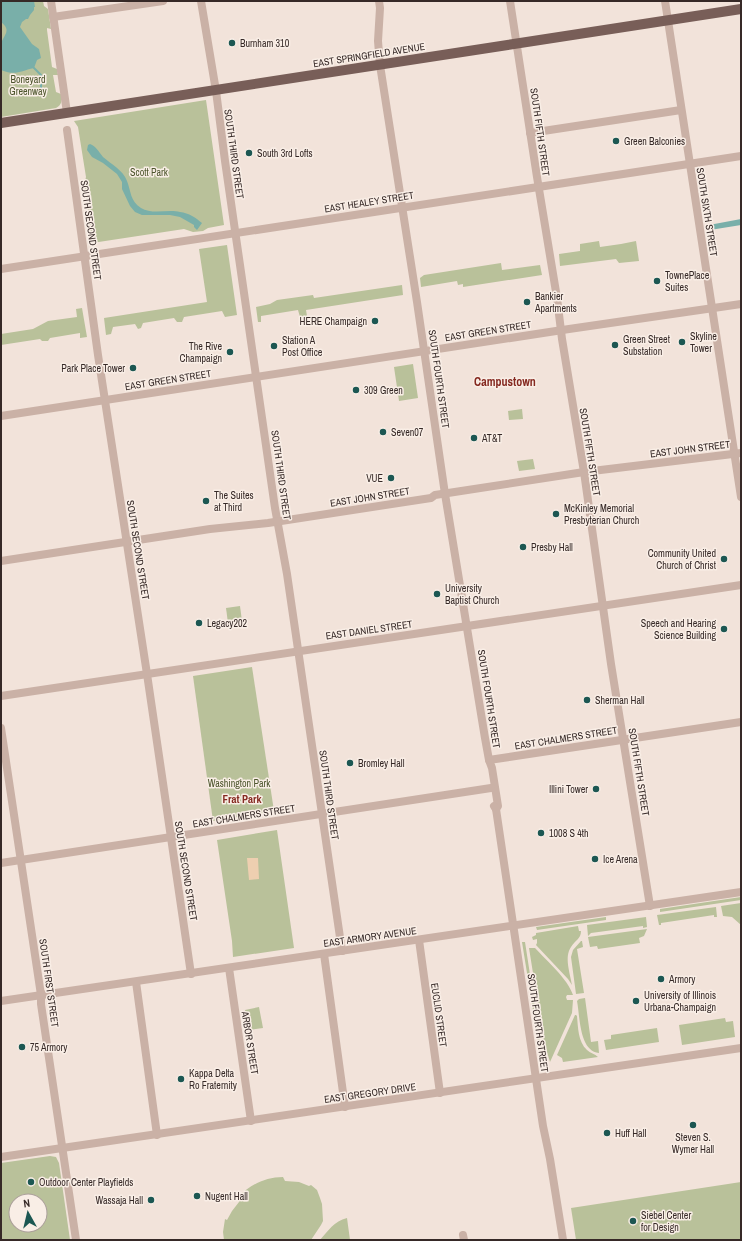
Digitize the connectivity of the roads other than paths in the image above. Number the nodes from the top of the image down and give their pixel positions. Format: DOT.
graph roads {
  1 [pos="51,1"];
  2 [pos="163,1"];
  3 [pos="202,1"];
  4 [pos="379,1"];
  5 [pos="510,1"];
  6 [pos="665,1"];
  7 [pos="741,10"];
  8 [pos="53,17"];
  9 [pos="667,21"];
  10 [pos="517,44"];
  11 [pos="380,65"];
  12 [pos="216,91"];
  13 [pos="681,110"];
  14 [pos="67,113"];
  15 [pos="1,123"];
  16 [pos="67,130"];
  17 [pos="530,133"];
  18 [pos="741,156"];
  19 [pos="690,164"];
  20 [pos="538,187"];
  21 [pos="402,208"];
  22 [pos="235,233"];
  23 [pos="84,256"];
  24 [pos="1,268"];
  25 [pos="741,304"];
  26 [pos="711,308"];
  27 [pos="561,330"];
  28 [pos="424,352"];
  29 [pos="256,377"];
  30 [pos="106,400"];
  31 [pos="1,416"];
  32 [pos="738,453"];
  33 [pos="584,472"];
  34 [pos="445,494"];
  35 [pos="741,497"];
  36 [pos="277,521"];
  37 [pos="126,542"];
  38 [pos="1,561"];
  39 [pos="741,585"];
  40 [pos="603,606"];
  41 [pos="467,625"];
  42 [pos="298,651"];
  43 [pos="147,674"];
  44 [pos="1,696"];
  45 [pos="741,722"];
  46 [pos="1,728"];
  47 [pos="623,739"];
  48 [pos="488,760"];
  49 [pos="491,788"];
  50 [pos="496,809"];
  51 [pos="322,814"];
  52 [pos="171,837"];
  53 [pos="21,860"];
  54 [pos="1,863"];
  55 [pos="741,892"];
  56 [pos="650,906"];
  57 [pos="514,926"];
  58 [pos="419,940"];
  59 [pos="342,951"];
  60 [pos="324,954"];
  61 [pos="229,968"];
  62 [pos="191,974"];
  63 [pos="136,982"];
  64 [pos="41,996"];
  65 [pos="1,1001"];
  66 [pos="741,1048"];
  67 [pos="536,1078"];
  68 [pos="440,1093"];
  69 [pos="346,1107"];
  70 [pos="251,1121"];
  71 [pos="157,1134"];
  72 [pos="63,1148"];
  73 [pos="1,1157"];
  74 [pos="76,1240"];
  75 [pos="563,1240"];
  1 -- 8 [label="street"];
  2 -- 8 [label="street"];
  3 -- 12 [label="street, SOUTH THIRD STREET"];
  4 -- 11 [label="street, SOUTH FOURTH STREET"];
  5 -- 10 [label="street, SOUTH FIFTH STREET"];
  6 -- 9 [label="street, SOUTH SIXTH STREET"];
  7 -- 9 [label="main road, EAST SPRINGFIELD AVENUE"];
  8 -- 14 [label="street"];
  9 -- 10 [label="main road, EAST SPRINGFIELD AVENUE"];
  9 -- 13 [label="street, SOUTH SIXTH STREET"];
  10 -- 11 [label="main road, EAST SPRINGFIELD AVENUE"];
  10 -- 17 [label="street, SOUTH FIFTH STREET"];
  11 -- 12 [label="main road, EAST SPRINGFIELD AVENUE"];
  11 -- 21 [label="street, SOUTH FOURTH STREET"];
  12 -- 14 [label="main road, EAST SPRINGFIELD AVENUE"];
  12 -- 22 [label="street, SOUTH THIRD STREET"];
  13 -- 17 [label="street"];
  13 -- 19 [label="street, SOUTH SIXTH STREET"];
  14 -- 15 [label="main road, EAST SPRINGFIELD AVENUE"];
  16 -- 23 [label="street, SOUTH SECOND STREET"];
  17 -- 20 [label="street, SOUTH FIFTH STREET"];
  18 -- 19 [label="street, EAST HEALEY STREET"];
  19 -- 20 [label="street, EAST HEALEY STREET"];
  19 -- 26 [label="street, SOUTH SIXTH STREET"];
  20 -- 21 [label="street, EAST HEALEY STREET"];
  20 -- 27 [label="street, SOUTH FIFTH STREET"];
  21 -- 22 [label="street, EAST HEALEY STREET"];
  21 -- 28 [label="street, SOUTH FOURTH STREET"];
  22 -- 23 [label="street, EAST HEALEY STREET"];
  22 -- 29 [label="street, SOUTH THIRD STREET"];
  23 -- 24 [label="street, EAST HEALEY STREET"];
  23 -- 30 [label="street, SOUTH SECOND STREET"];
  25 -- 26 [label="street, EAST GREEN STREET"];
  26 -- 27 [label="street, EAST GREEN STREET"];
  26 -- 32 [label="street, SOUTH SIXTH STREET"];
  27 -- 28 [label="street, EAST GREEN STREET"];
  27 -- 33 [label="street, SOUTH FIFTH STREET"];
  28 -- 29 [label="street, EAST GREEN STREET"];
  28 -- 34 [label="street, SOUTH FOURTH STREET"];
  29 -- 30 [label="street, EAST GREEN STREET"];
  29 -- 36 [label="street, SOUTH THIRD STREET"];
  30 -- 31 [label="street, EAST GREEN STREET"];
  30 -- 37 [label="street, SOUTH SECOND STREET"];
  32 -- 33 [label="street, EAST JOHN STREET"];
  32 -- 35 [label="street, SOUTH SIXTH STREET"];
  33 -- 34 [label="street, EAST JOHN STREET"];
  33 -- 40 [label="street, SOUTH FIFTH STREET"];
  34 -- 36 [label="street, EAST JOHN STREET"];
  34 -- 41 [label="street, SOUTH FOURTH STREET"];
  36 -- 37 [label="street, EAST JOHN STREET"];
  36 -- 42 [label="street, SOUTH THIRD STREET"];
  37 -- 38 [label="street, EAST JOHN STREET"];
  37 -- 43 [label="street, SOUTH SECOND STREET"];
  39 -- 40 [label="street, EAST DANIEL STREET"];
  40 -- 41 [label="street, EAST DANIEL STREET"];
  40 -- 47 [label="street, SOUTH FIFTH STREET"];
  41 -- 42 [label="street, EAST DANIEL STREET"];
  41 -- 48 [label="street, SOUTH FOURTH STREET"];
  42 -- 43 [label="street, EAST DANIEL STREET"];
  42 -- 51 [label="street, SOUTH THIRD STREET"];
  43 -- 44 [label="street, EAST DANIEL STREET"];
  43 -- 52 [label="street, SOUTH SECOND STREET"];
  45 -- 47 [label="street, EAST CHALMERS STREET"];
  46 -- 53 [label="street, SOUTH FIRST STREET"];
  47 -- 48 [label="street, EAST CHALMERS STREET"];
  47 -- 56 [label="street, SOUTH FIFTH STREET"];
  48 -- 49 [label="street, SOUTH FOURTH STREET"];
  48 -- 50 [label="street, SOUTH FOURTH STREET"];
  49 -- 50 [label="street, SOUTH FOURTH STREET"];
  49 -- 51 [label="street, EAST CHALMERS STREET"];
  50 -- 57 [label="street, SOUTH FOURTH STREET"];
  51 -- 52 [label="street, EAST CHALMERS STREET"];
  51 -- 59 [label="street, SOUTH THIRD STREET"];
  52 -- 53 [label="street, EAST CHALMERS STREET"];
  52 -- 62 [label="street, SOUTH SECOND STREET"];
  53 -- 54 [label="street, EAST CHALMERS STREET"];
  53 -- 64 [label="street, SOUTH FIRST STREET"];
  55 -- 56 [label="street, EAST ARMORY AVENUE"];
  56 -- 57 [label="street, EAST ARMORY AVENUE"];
  57 -- 58 [label="street, EAST ARMORY AVENUE"];
  57 -- 67 [label="street, SOUTH FOURTH STREET"];
  58 -- 59 [label="street, EAST ARMORY AVENUE"];
  58 -- 68 [label="street, EUCLID STREET"];
  59 -- 60 [label="street, EAST ARMORY AVENUE"];
  60 -- 61 [label="street, EAST ARMORY AVENUE"];
  60 -- 69 [label="street"];
  61 -- 62 [label="street, EAST ARMORY AVENUE"];
  61 -- 70 [label="street, ARBOR STREET"];
  62 -- 63 [label="street, EAST ARMORY AVENUE"];
  63 -- 64 [label="street, EAST ARMORY AVENUE"];
  63 -- 71 [label="street"];
  64 -- 65 [label="street, EAST ARMORY AVENUE"];
  64 -- 72 [label="street, SOUTH FIRST STREET"];
  66 -- 67 [label="street, EAST GREGORY DRIVE"];
  67 -- 68 [label="street, EAST GREGORY DRIVE"];
  67 -- 75 [label="street, SOUTH FOURTH STREET"];
  68 -- 69 [label="street, EAST GREGORY DRIVE"];
  69 -- 70 [label="street, EAST GREGORY DRIVE"];
  70 -- 71 [label="street, EAST GREGORY DRIVE"];
  71 -- 72 [label="street, EAST GREGORY DRIVE"];
  72 -- 73 [label="street, EAST GREGORY DRIVE"];
  72 -- 74 [label="street, SOUTH FIRST STREET"];
}
